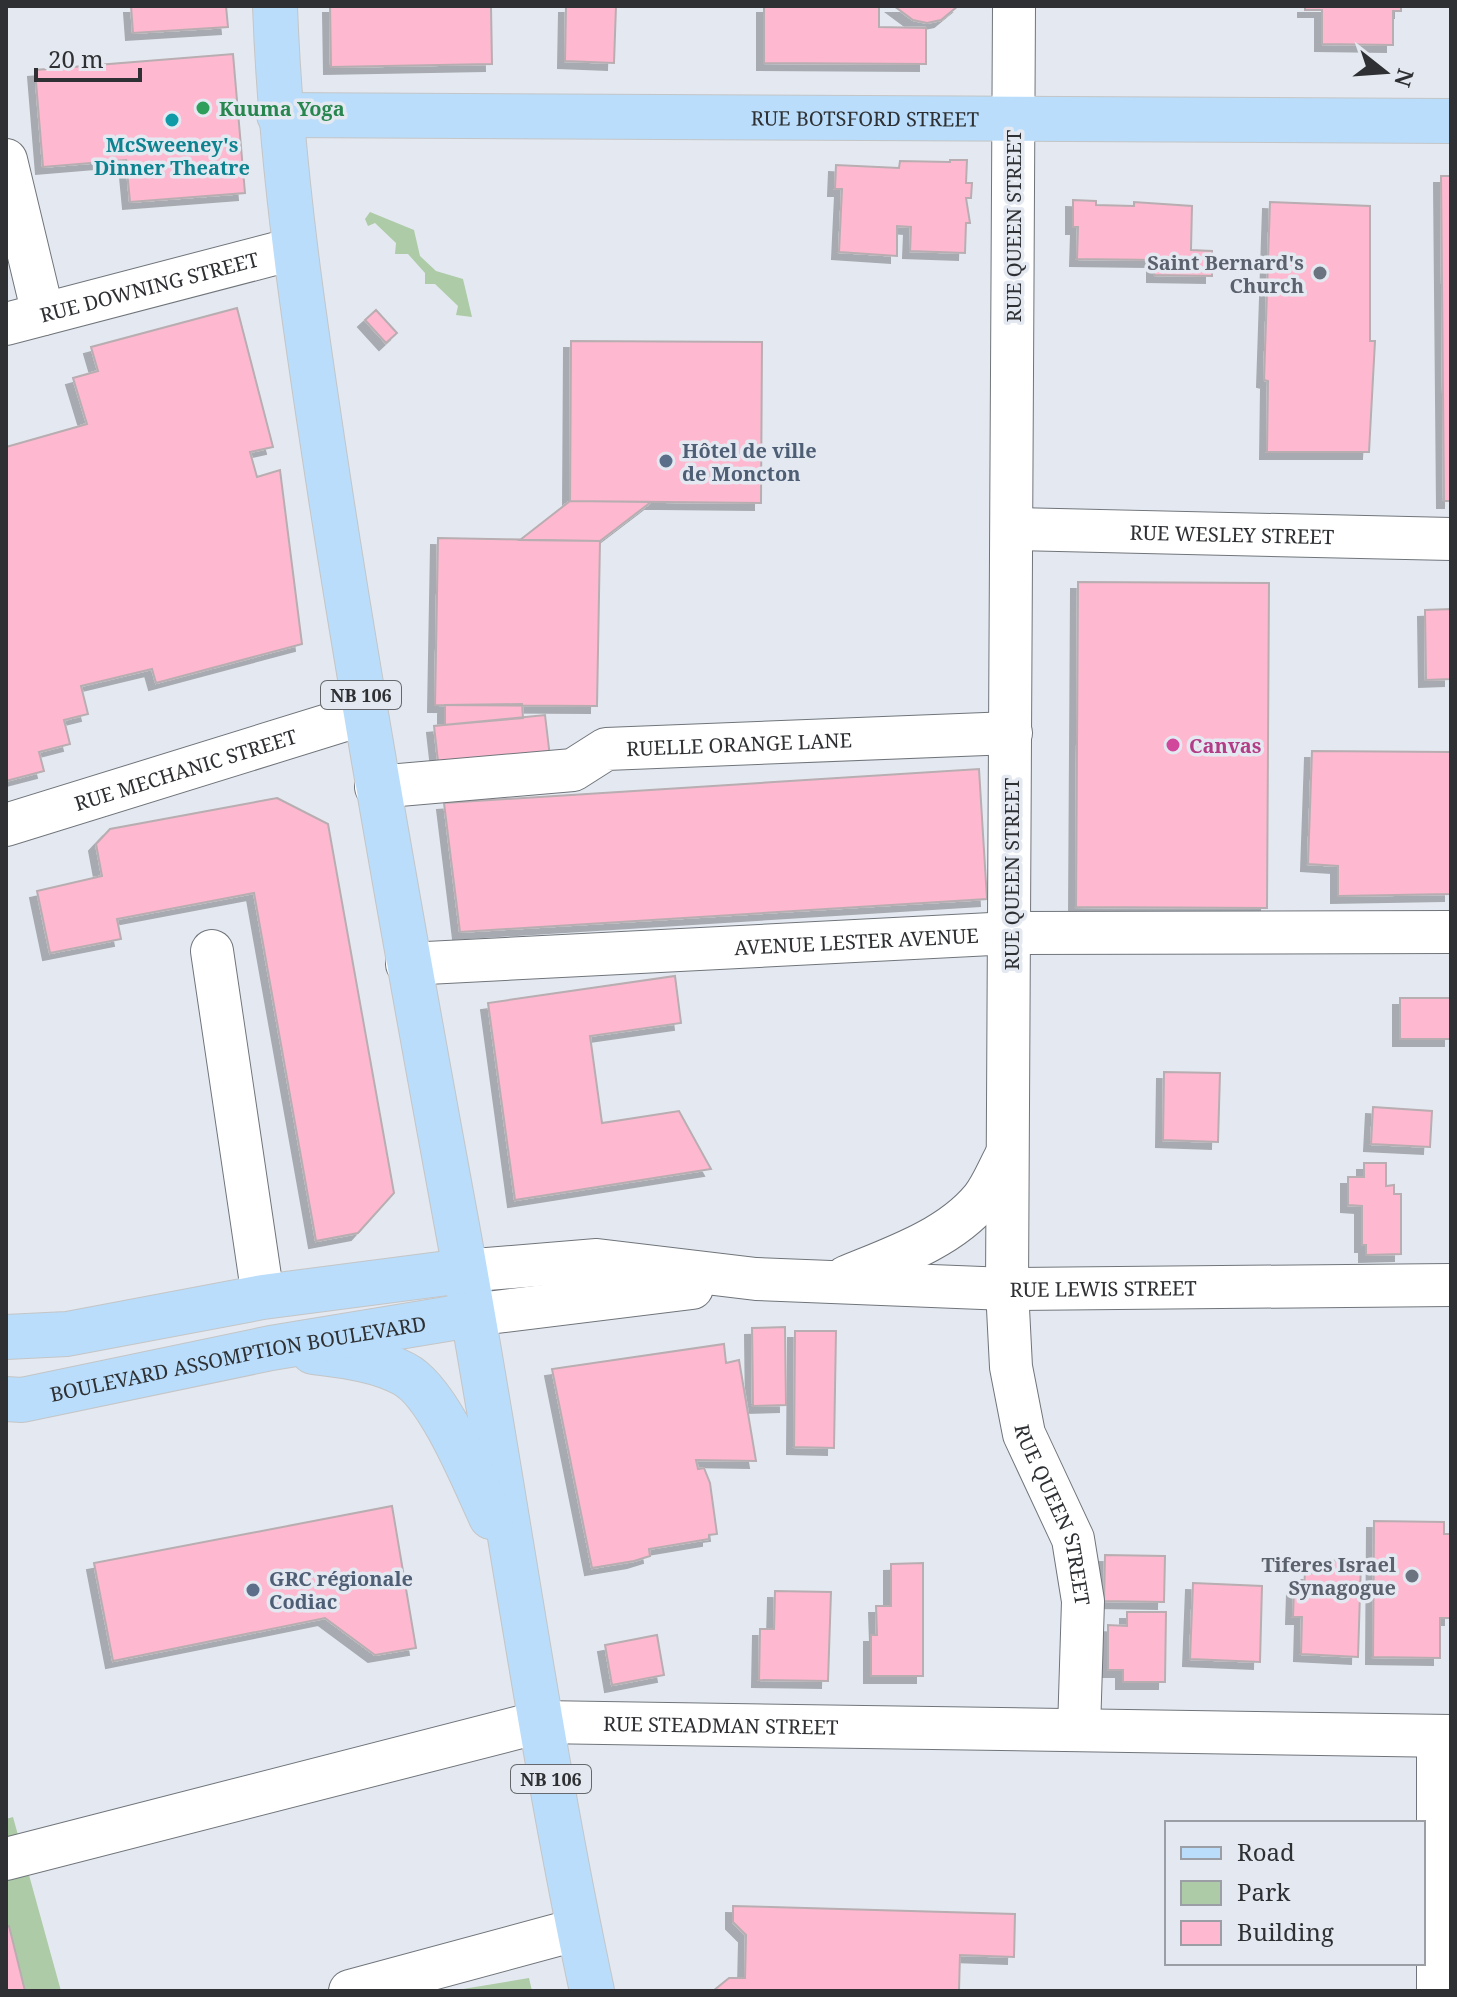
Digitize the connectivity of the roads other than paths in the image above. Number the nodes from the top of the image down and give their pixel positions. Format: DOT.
graph roads {
  1 [pos="275,6"];
  2 [pos="1014,6"];
  3 [pos="279,115"];
  4 [pos="1014,118"];
  5 [pos="1451,121"];
  6 [pos="6,160"];
  7 [pos="293,249"];
  8 [pos="25,319"];
  9 [pos="1012,529"];
  10 [pos="1451,539"];
  11 [pos="364,714"];
  12 [pos="1011,733"];
  13 [pos="376,787"];
  14 [pos="6,825"];
  15 [pos="1451,932"];
  16 [pos="1011,933"];
  17 [pos="212,951"];
  18 [pos="407,964"];
  19 [pos="1008,1151"];
  20 [pos="463,1271"];
  21 [pos="756,1279"];
  22 [pos="833,1282"];
  23 [pos="1451,1285"];
  24 [pos="1007,1289"];
  25 [pos="263,1297"];
  26 [pos="471,1315"];
  27 [pos="6,1337"];
  28 [pos="271,1348"];
  29 [pos="6,1399"];
  30 [pos="514,1566"];
  31 [pos="540,1722"];
  32 [pos="1079,1730"];
  33 [pos="1445,1736"];
  34 [pos="6,1859"];
  35 [pos="579,1929"];
  36 [pos="350,1991"];
  37 [pos="592,1991"];
  38 [pos="1438,1991"];
  1 -- 3 [label="main road, NB 106"];
  2 -- 4 [label="street, RUE QUEEN STREET"];
  3 -- 4 [label="main road, RUE BOTSFORD STREET"];
  3 -- 7 [label="main road, NB 106"];
  4 -- 5 [label="main road, RUE BOTSFORD STREET"];
  4 -- 9 [label="street, RUE QUEEN STREET"];
  6 -- 8 [label="street"];
  7 -- 8 [label="street, RUE DOWNING STREET"];
  7 -- 11 [label="main road, NB 106"];
  9 -- 10 [label="street, RUE WESLEY STREET"];
  9 -- 12 [label="street, RUE QUEEN STREET"];
  11 -- 13 [label="main road, NB 106"];
  11 -- 14 [label="street, RUE MECHANIC STREET"];
  12 -- 13 [label="street, RUELLE ORANGE LANE"];
  12 -- 16 [label="street, RUE QUEEN STREET"];
  13 -- 18 [label="main road, NB 106"];
  15 -- 16 [label="street, AVENUE LESTER AVENUE"];
  16 -- 18 [label="street, AVENUE LESTER AVENUE"];
  16 -- 19 [label="street, RUE QUEEN STREET"];
  17 -- 25 [label="street"];
  18 -- 20 [label="main road, NB 106"];
  19 -- 22 [label="street"];
  19 -- 24 [label="street, RUE QUEEN STREET"];
  20 -- 21 [label="street, RUE LEWIS STREET"];
  20 -- 25 [label="main road"];
  20 -- 26 [label="main road, NB 106"];
  21 -- 22 [label="street, RUE LEWIS STREET"];
  21 -- 26 [label="street, RUE LEWIS STREET"];
  22 -- 24 [label="street, RUE LEWIS STREET"];
  23 -- 24 [label="street, RUE LEWIS STREET"];
  24 -- 32 [label="street, RUE QUEEN STREET"];
  25 -- 27 [label="main road"];
  26 -- 28 [label="main road, BOULEVARD ASSOMPTION BOULEVARD"];
  26 -- 30 [label="main road, NB 106"];
  28 -- 29 [label="main road, BOULEVARD ASSOMPTION BOULEVARD"];
  28 -- 30 [label="main road"];
  30 -- 31 [label="main road, NB 106"];
  31 -- 32 [label="street, RUE STEADMAN STREET"];
  31 -- 34 [label="street, RUE STEADMAN STREET"];
  31 -- 35 [label="main road, NB 106"];
  32 -- 33 [label="street, RUE STEADMAN STREET"];
  33 -- 38 [label="street"];
  35 -- 36 [label="street"];
  35 -- 37 [label="main road, NB 106"];
}
